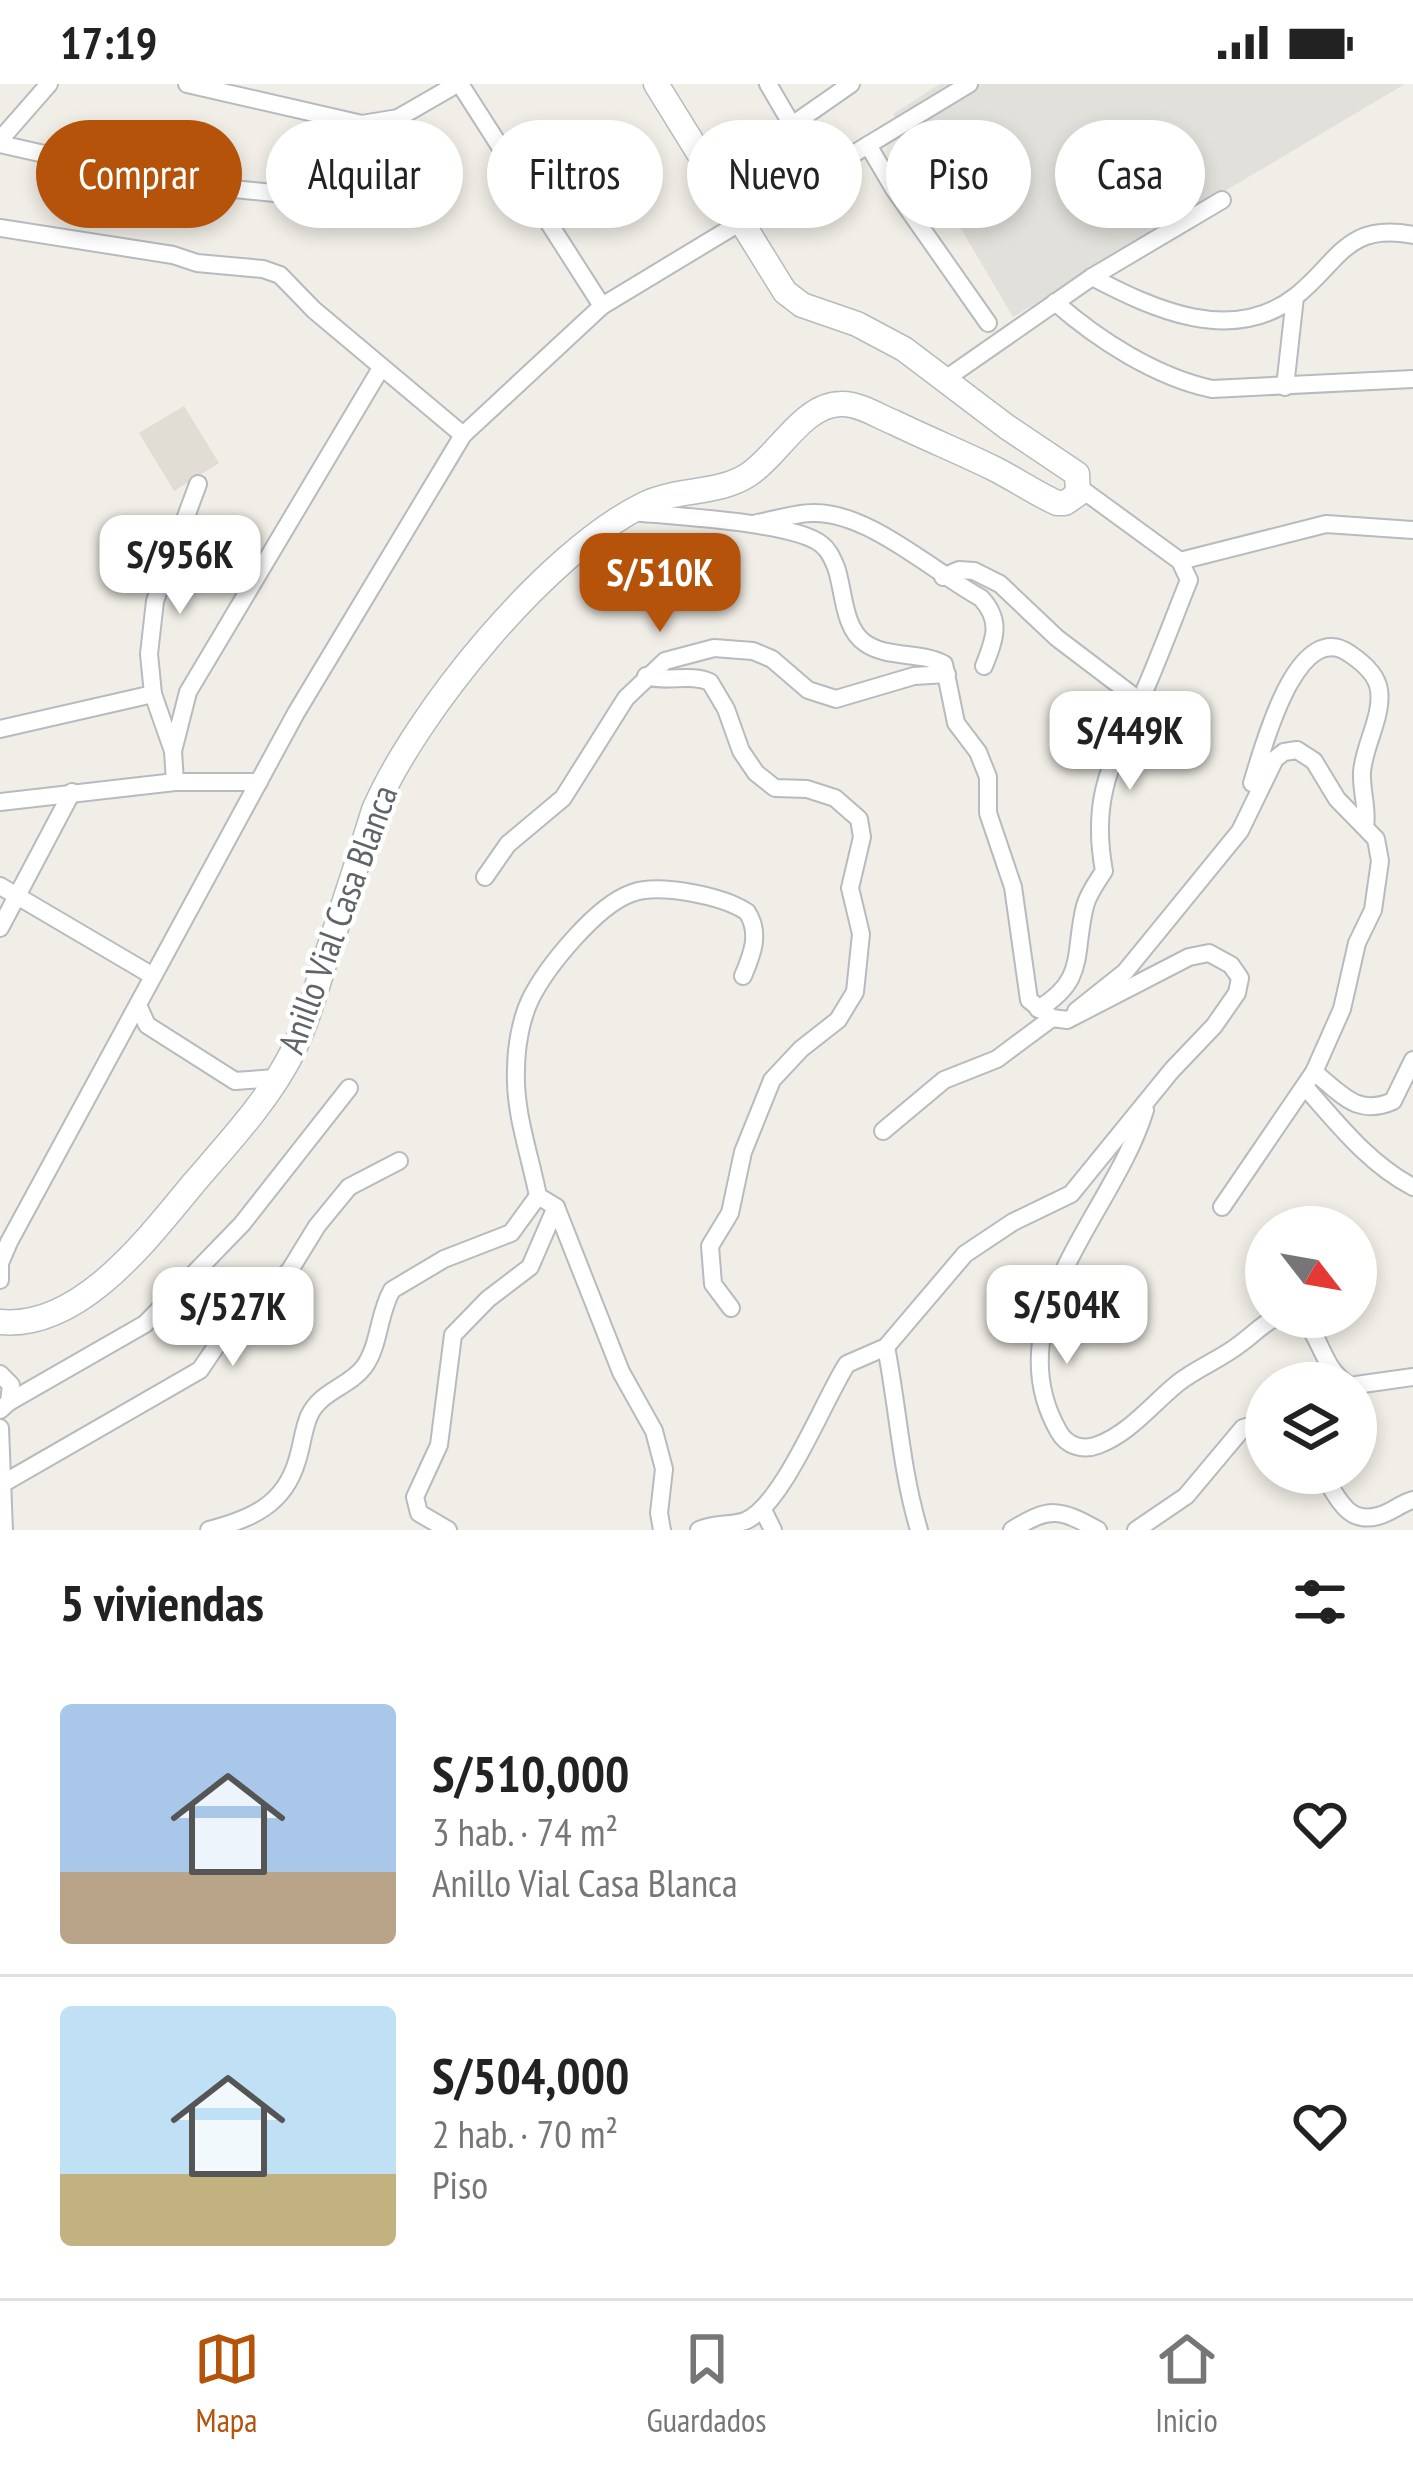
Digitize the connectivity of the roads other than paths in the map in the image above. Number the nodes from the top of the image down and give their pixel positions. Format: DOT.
graph roads {
  1 [pos="49,84"];
  2 [pos="187,84"];
  3 [pos="458,84"];
  4 [pos="656,84"];
  5 [pos="769,84"];
  6 [pos="851,84"];
  7 [pos="970,84"];
  8 [pos="789,120"];
  9 [pos="799,120"];
  10 [pos="687,135"];
  11 [pos="0,142"];
  12 [pos="868,145"];
  13 [pos="862,148"];
  14 [pos="266,192"];
  15 [pos="1222,200"];
  16 [pos="0,228"];
  17 [pos="729,228"];
  18 [pos="744,228"];
  19 [pos="1413,235"];
  20 [pos="1092,277"];
  21 [pos="1294,297"];
  22 [pos="1055,302"];
  23 [pos="602,306"];
  24 [pos="988,323"];
  25 [pos="381,368"];
  26 [pos="1413,379"];
  27 [pos="944,380"];
  28 [pos="1285,387"];
  29 [pos="463,435"];
  30 [pos="198,484"];
  31 [pos="1080,488"];
  32 [pos="631,512"];
  33 [pos="747,525"];
  34 [pos="1413,530"];
  35 [pos="1180,561"];
  36 [pos="943,577"];
  37 [pos="984,666"];
  38 [pos="947,674"];
  39 [pos="646,676"];
  40 [pos="153,694"];
  41 [pos="1140,700"];
  42 [pos="0,729"];
  43 [pos="173,751"];
  44 [pos="176,782"];
  45 [pos="259,782"];
  46 [pos="72,792"];
  47 [pos="0,802"];
  48 [pos="1251,807"];
  49 [pos="1365,827"];
  50 [pos="484,877"];
  51 [pos="8,891"];
  52 [pos="0,928"];
  53 [pos="153,976"];
  54 [pos="743,976"];
  55 [pos="138,1005"];
  56 [pos="1052,1016"];
  57 [pos="1413,1060"];
  58 [pos="276,1078"];
  59 [pos="1310,1080"];
  60 [pos="350,1088"];
  61 [pos="1148,1102"];
  62 [pos="884,1131"];
  63 [pos="399,1161"];
  64 [pos="1413,1186"];
  65 [pos="538,1196"];
  66 [pos="556,1207"];
  67 [pos="1222,1207"];
  68 [pos="0,1280"];
  69 [pos="731,1308"];
  70 [pos="0,1322"];
  71 [pos="1249,1338"];
  72 [pos="886,1347"];
  73 [pos="0,1374"];
  74 [pos="1413,1377"];
  75 [pos="1377,1382"];
  76 [pos="5,1406"];
  77 [pos="1245,1427"];
  78 [pos="0,1428"];
  79 [pos="2,1484"];
  80 [pos="1332,1494"];
  81 [pos="1413,1500"];
  82 [pos="763,1510"];
  83 [pos="4,1530"];
  84 [pos="209,1530"];
  85 [pos="448,1530"];
  86 [pos="662,1530"];
  87 [pos="699,1530"];
  88 [pos="773,1530"];
  89 [pos="919,1530"];
  90 [pos="1012,1530"];
  91 [pos="1098,1530"];
  92 [pos="1136,1530"];
  1 -- 11 [label="street"];
  2 -- 3 [label="street"];
  3 -- 23 [label="street"];
  4 -- 10 [label="main road"];
  5 -- 8 [label="street"];
  6 -- 9 [label="street"];
  7 -- 12 [label="street"];
  11 -- 14 [label="street"];
  12 -- 13 [label="street"];
  12 -- 24 [label="street"];
  15 -- 20 [label="street"];
  16 -- 25 [label="street"];
  17 -- 23 [label="street"];
  18 -- 27 [label="main road"];
  19 -- 21 [label="street"];
  20 -- 21 [label="street"];
  20 -- 22 [label="street"];
  21 -- 28 [label="street"];
  22 -- 27 [label="street"];
  22 -- 28 [label="street"];
  23 -- 29 [label="street"];
  25 -- 29 [label="street"];
  25 -- 43 [label="street"];
  26 -- 28 [label="street"];
  27 -- 31 [label="main road"];
  29 -- 45 [label="street"];
  30 -- 40 [label="street"];
  31 -- 32 [label="main road, Anillo Vial Casa Blanca"];
  31 -- 35 [label="street"];
  32 -- 33 [label="street"];
  32 -- 58 [label="main road, Anillo Vial Casa Blanca"];
  33 -- 36 [label="street"];
  33 -- 38 [label="street"];
  34 -- 35 [label="street"];
  35 -- 41 [label="street"];
  36 -- 37 [label="street"];
  36 -- 41 [label="street"];
  38 -- 39 [label="street"];
  38 -- 56 [label="street"];
  39 -- 50 [label="street"];
  39 -- 69 [label="street"];
  40 -- 42 [label="street"];
  40 -- 43 [label="street"];
  41 -- 56 [label="street"];
  43 -- 44 [label="street"];
  44 -- 45 [label="street"];
  44 -- 46 [label="street"];
  45 -- 53 [label="street"];
  46 -- 47 [label="street"];
  46 -- 51 [label="street"];
  48 -- 49 [label="street"];
  48 -- 49 [label="street"];
  48 -- 56 [label="street"];
  49 -- 59 [label="street"];
  51 -- 52 [label="street"];
  51 -- 53 [label="street"];
  53 -- 55 [label="street"];
  54 -- 65 [label="street"];
  55 -- 58 [label="street"];
  55 -- 68 [label="street"];
  56 -- 61 [label="street"];
  56 -- 62 [label="street"];
  57 -- 59 [label="street"];
  58 -- 70 [label="main road, Anillo Vial Casa Blanca"];
  59 -- 64 [label="street"];
  59 -- 67 [label="street"];
  60 -- 76 [label="street"];
  61 -- 71 [label="street"];
  61 -- 72 [label="street"];
  63 -- 79 [label="street"];
  65 -- 66 [label="street"];
  65 -- 84 [label="street"];
  66 -- 85 [label="street"];
  66 -- 86 [label="street"];
  72 -- 82 [label="street"];
  72 -- 89 [label="street"];
  73 -- 76 [label="street"];
  74 -- 75 [label="street"];
  77 -- 92 [label="street"];
  78 -- 79 [label="street"];
  79 -- 83 [label="street"];
  80 -- 81 [label="street"];
  82 -- 87 [label="street"];
  82 -- 88 [label="street"];
  90 -- 91 [label="street"];
}
